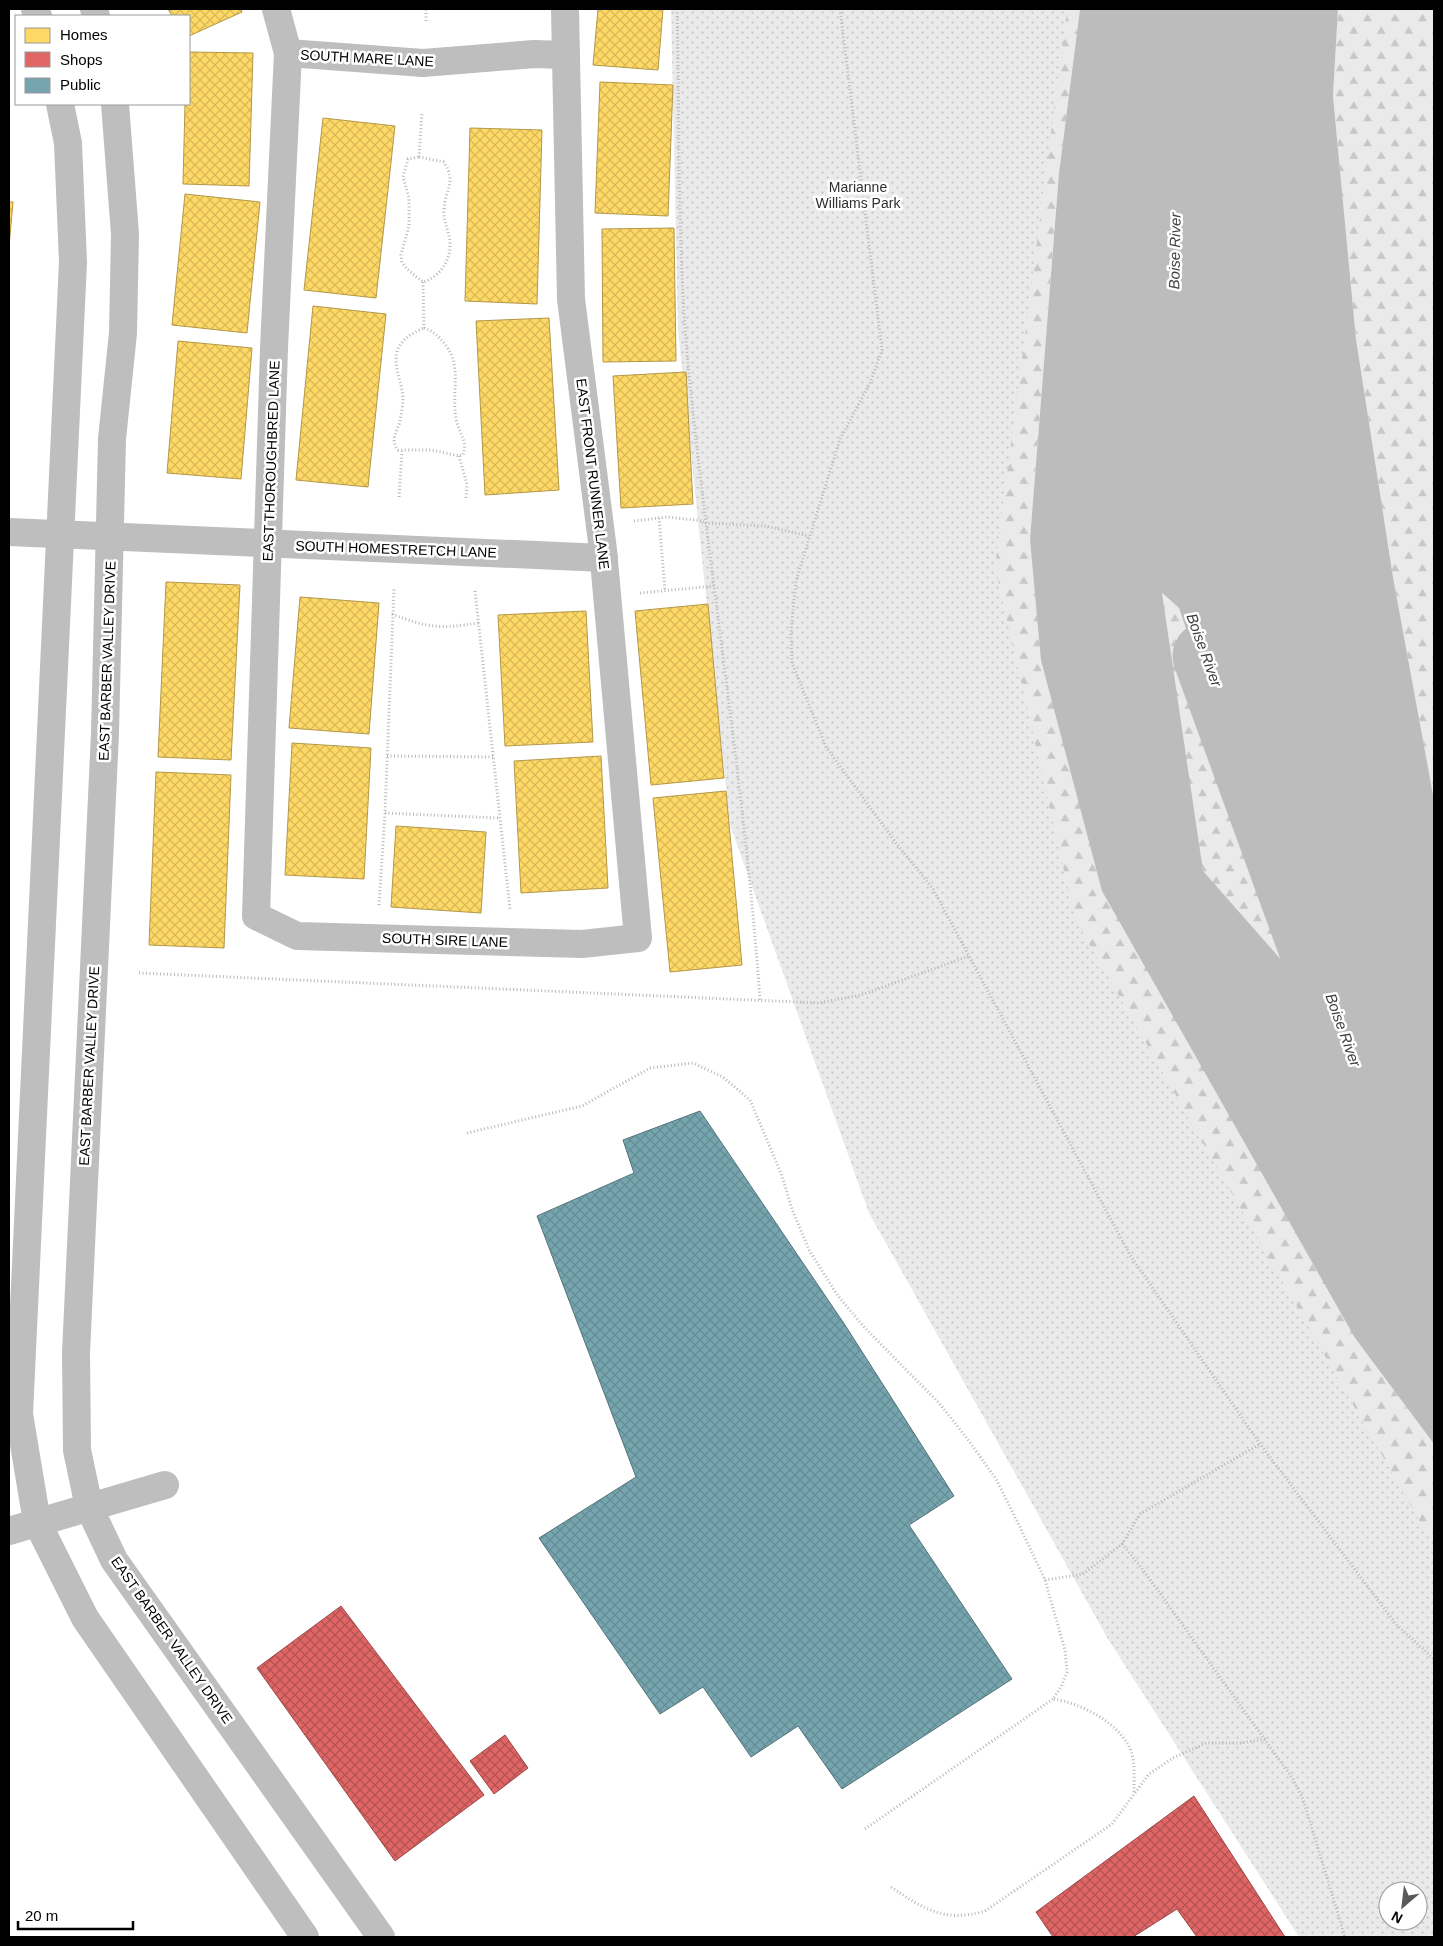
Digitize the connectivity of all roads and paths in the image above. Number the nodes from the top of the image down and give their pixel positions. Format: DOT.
graph roads {
  1 [pos="276,9"];
  2 [pos="426,9"];
  3 [pos="565,9"];
  4 [pos="678,9"];
  5 [pos="840,9"];
  6 [pos="426,20"];
  7 [pos="288,53"];
  8 [pos="566,55"];
  9 [pos="60,105"];
  10 [pos="115,105"];
  11 [pos="422,112"];
  12 [pos="419,157"];
  13 [pos="423,282"];
  14 [pos="424,328"];
  15 [pos="402,450"];
  16 [pos="459,456"];
  17 [pos="399,497"];
  18 [pos="466,499"];
  19 [pos="659,518"];
  20 [pos="625,521"];
  21 [pos="705,522"];
  22 [pos="9,532"];
  23 [pos="61,535"];
  24 [pos="809,536"];
  25 [pos="111,537"];
  26 [pos="269,543"];
  27 [pos="604,558"];
  28 [pos="714,586"];
  29 [pos="394,588"];
  30 [pos="665,591"];
  31 [pos="474,592"];
  32 [pos="635,593"];
  33 [pos="392,614"];
  34 [pos="479,623"];
  35 [pos="387,756"];
  36 [pos="493,757"];
  37 [pos="385,813"];
  38 [pos="498,818"];
  39 [pos="370,904"];
  40 [pos="510,912"];
  41 [pos="256,916"];
  42 [pos="638,938"];
  43 [pos="969,956"];
  44 [pos="139,973"];
  45 [pos="760,1000"];
  46 [pos="467,1133"];
  47 [pos="1260,1444"];
  48 [pos="165,1485"];
  49 [pos="89,1507"];
  50 [pos="37,1522"];
  51 [pos="9,1531"];
  52 [pos="1122,1544"];
  53 [pos="1045,1580"];
  54 [pos="1434,1659"];
  55 [pos="1053,1699"];
  56 [pos="1265,1739"];
  57 [pos="1134,1792"];
  58 [pos="865,1829"];
  59 [pos="891,1887"];
  60 [pos="305,1937"];
  61 [pos="381,1937"];
  62 [pos="1344,1937"];
  1 -- 7 [label="street, EAST THOROUGHBRED LANE"];
  2 -- 6 [label="path"];
  3 -- 8 [label="street, EAST FRONT RUNNER LANE"];
  4 -- 21 [label="path"];
  5 -- 24 [label="path"];
  7 -- 8 [label="street, SOUTH MARE LANE"];
  7 -- 26 [label="street, EAST THOROUGHBRED LANE"];
  8 -- 27 [label="street, EAST FRONT RUNNER LANE"];
  9 -- 23 [label="street"];
  10 -- 25 [label="street, EAST BARBER VALLEY DRIVE"];
  11 -- 12 [label="path"];
  12 -- 13 [label="path"];
  12 -- 13 [label="path"];
  13 -- 14 [label="path"];
  14 -- 15 [label="path"];
  14 -- 16 [label="path"];
  15 -- 16 [label="path"];
  15 -- 17 [label="path"];
  16 -- 18 [label="path"];
  19 -- 20 [label="path"];
  19 -- 21 [label="path"];
  19 -- 30 [label="path"];
  21 -- 24 [label="path"];
  21 -- 28 [label="path"];
  22 -- 23 [label="street, SOUTH HOMESTRETCH LANE"];
  23 -- 25 [label="street, SOUTH HOMESTRETCH LANE"];
  23 -- 50 [label="street"];
  24 -- 43 [label="path"];
  25 -- 26 [label="street, SOUTH HOMESTRETCH LANE"];
  25 -- 49 [label="street, EAST BARBER VALLEY DRIVE"];
  26 -- 27 [label="street, SOUTH HOMESTRETCH LANE"];
  26 -- 41 [label="street, EAST THOROUGHBRED LANE"];
  27 -- 42 [label="street, EAST FRONT RUNNER LANE"];
  28 -- 30 [label="path"];
  28 -- 45 [label="path"];
  29 -- 33 [label="path"];
  30 -- 32 [label="path"];
  31 -- 34 [label="path"];
  33 -- 34 [label="path"];
  33 -- 35 [label="path"];
  34 -- 36 [label="path"];
  35 -- 36 [label="path"];
  35 -- 37 [label="path"];
  36 -- 38 [label="path"];
  37 -- 38 [label="path"];
  37 -- 39 [label="path"];
  38 -- 40 [label="path"];
  41 -- 42 [label="street, SOUTH SIRE LANE"];
  43 -- 45 [label="path"];
  43 -- 47 [label="path"];
  44 -- 45 [label="path"];
  46 -- 53 [label="path"];
  47 -- 52 [label="path"];
  47 -- 54 [label="path"];
  48 -- 49 [label="street"];
  49 -- 50 [label="street"];
  49 -- 61 [label="street, EAST BARBER VALLEY DRIVE"];
  50 -- 51 [label="street"];
  50 -- 60 [label="street"];
  52 -- 53 [label="path"];
  52 -- 56 [label="path"];
  53 -- 55 [label="path"];
  55 -- 57 [label="path"];
  55 -- 58 [label="path"];
  56 -- 57 [label="path"];
  56 -- 62 [label="path"];
  57 -- 59 [label="path"];
}
